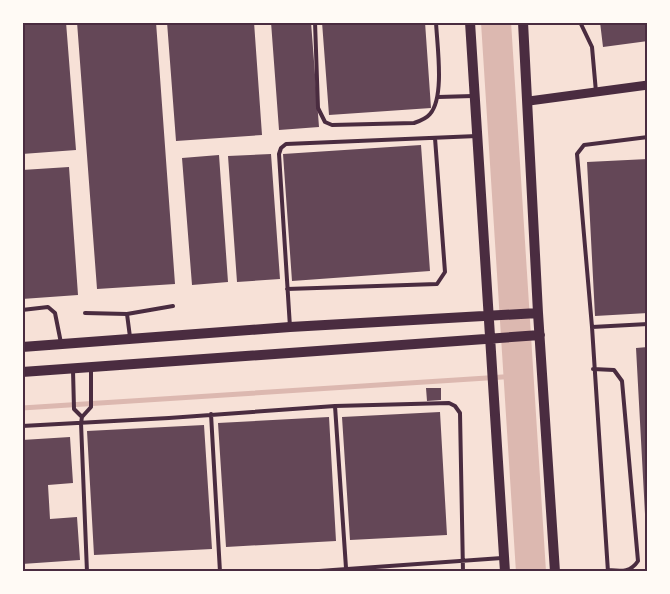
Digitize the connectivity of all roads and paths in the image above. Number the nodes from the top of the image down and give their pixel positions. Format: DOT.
graph roads {
  1 [pos="315,22"];
  2 [pos="436,22"];
  3 [pos="470,22"];
  4 [pos="523,22"];
  5 [pos="580,22"];
  6 [pos="648,84"];
  7 [pos="596,92"];
  8 [pos="475,96"];
  9 [pos="438,98"];
  10 [pos="529,101"];
  11 [pos="478,136"];
  12 [pos="648,137"];
  13 [pos="435,138"];
  14 [pos="287,289"];
  15 [pos="173,306"];
  16 [pos="22,310"];
  17 [pos="85,313"];
  18 [pos="538,313"];
  19 [pos="127,314"];
  20 [pos="488,315"];
  21 [pos="648,324"];
  22 [pos="290,327"];
  23 [pos="592,327"];
  24 [pos="540,335"];
  25 [pos="490,339"];
  26 [pos="130,340"];
  27 [pos="62,344"];
  28 [pos="22,346"];
  29 [pos="91,368"];
  30 [pos="73,369"];
  31 [pos="594,369"];
  32 [pos="22,372"];
  33 [pos="335,406"];
  34 [pos="211,414"];
  35 [pos="82,416"];
  36 [pos="81,423"];
  37 [pos="22,426"];
  38 [pos="504,558"];
  39 [pos="462,559"];
  40 [pos="346,568"];
  41 [pos="608,571"];
  42 [pos="87,572"];
  43 [pos="220,572"];
  44 [pos="305,572"];
  45 [pos="463,572"];
  46 [pos="505,572"];
  47 [pos="555,572"];
  1 -- 9 [label="lane"];
  2 -- 9 [label="lane"];
  3 -- 8 [label="main road"];
  4 -- 10 [label="main road"];
  5 -- 7 [label="lane"];
  6 -- 7 [label="street"];
  7 -- 10 [label="street"];
  8 -- 9 [label="lane"];
  8 -- 11 [label="main road"];
  10 -- 18 [label="main road"];
  11 -- 13 [label="lane"];
  11 -- 20 [label="main road"];
  12 -- 23 [label="lane"];
  13 -- 14 [label="lane"];
  13 -- 14 [label="lane"];
  14 -- 22 [label="lane"];
  15 -- 19 [label="lane"];
  16 -- 27 [label="lane"];
  17 -- 19 [label="lane"];
  18 -- 20 [label="main road"];
  18 -- 24 [label="main road"];
  19 -- 26 [label="lane"];
  20 -- 22 [label="main road"];
  20 -- 25 [label="main road"];
  21 -- 23 [label="lane"];
  22 -- 26 [label="main road"];
  23 -- 31 [label="lane"];
  24 -- 25 [label="main road"];
  24 -- 47 [label="main road"];
  25 -- 29 [label="main road"];
  25 -- 38 [label="main road"];
  26 -- 27 [label="main road"];
  27 -- 28 [label="main road"];
  29 -- 30 [label="main road"];
  29 -- 35 [label="lane"];
  30 -- 32 [label="main road"];
  30 -- 35 [label="lane"];
  31 -- 41 [label="lane"];
  31 -- 41 [label="lane"];
  33 -- 34 [label="lane"];
  33 -- 39 [label="lane"];
  33 -- 40 [label="lane"];
  34 -- 36 [label="lane"];
  34 -- 43 [label="lane"];
  35 -- 36 [label="lane"];
  36 -- 37 [label="lane"];
  36 -- 42 [label="lane"];
  38 -- 39 [label="lane"];
  38 -- 46 [label="main road"];
  39 -- 40 [label="lane"];
  39 -- 45 [label="lane"];
  40 -- 44 [label="lane"];
}
